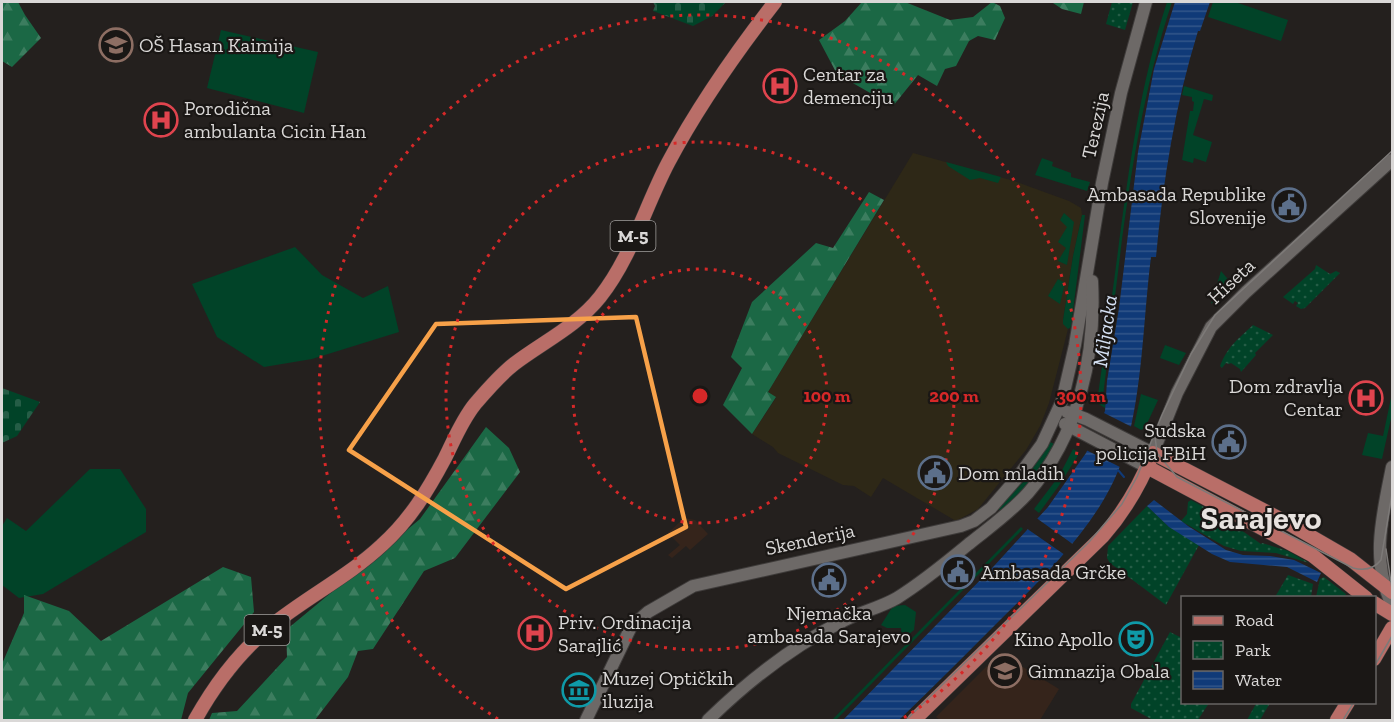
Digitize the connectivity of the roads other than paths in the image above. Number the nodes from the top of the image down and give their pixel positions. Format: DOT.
graph roads {
  1 [pos="775,2"];
  2 [pos="1146,2"];
  3 [pos="1392,160"];
  4 [pos="1090,258"];
  5 [pos="1057,413"];
  6 [pos="1074,414"];
  7 [pos="1069,427"];
  8 [pos="1153,453"];
  9 [pos="1176,465"];
  10 [pos="1147,467"];
  11 [pos="1392,467"];
  12 [pos="948,529"];
  13 [pos="963,549"];
  14 [pos="1352,587"];
  15 [pos="1388,588"];
  16 [pos="1365,596"];
  17 [pos="1376,604"];
  18 [pos="1392,605"];
  19 [pos="1392,614"];
  20 [pos="1392,628"];
  21 [pos="1376,656"];
  22 [pos="1347,704"];
  23 [pos="195,720"];
  24 [pos="586,720"];
  25 [pos="708,720"];
  26 [pos="914,720"];
  27 [pos="1337,720"];
  1 -- 23 [label="main road, M-5"];
  2 -- 4 [label="main road, Terezija"];
  3 -- 8 [label="main road, Hiseta"];
  4 -- 5 [label="main road, Terezija"];
  4 -- 6 [label="main road, Terezija"];
  5 -- 6 [label="main road"];
  5 -- 7 [label="main road"];
  5 -- 12 [label="main road, Skenderija"];
  6 -- 7 [label="main road, Terezija"];
  6 -- 8 [label="main road"];
  7 -- 10 [label="main road"];
  7 -- 13 [label="main road, Terezija"];
  8 -- 9 [label="main road"];
  8 -- 10 [label="main road, Hiseta"];
  9 -- 10 [label="main road"];
  9 -- 15 [label="main road"];
  10 -- 14 [label="main road"];
  10 -- 26 [label="main road, Hiseta"];
  11 -- 15 [label="main road"];
  12 -- 13 [label="main road"];
  12 -- 24 [label="main road, Skenderija"];
  13 -- 25 [label="main road, Terezija"];
  14 -- 15 [label="main road"];
  14 -- 16 [label="main road"];
  15 -- 18 [label="main road"];
  17 -- 19 [label="main road"];
  20 -- 21 [label="main road"];
  22 -- 27 [label="main road"];
}
